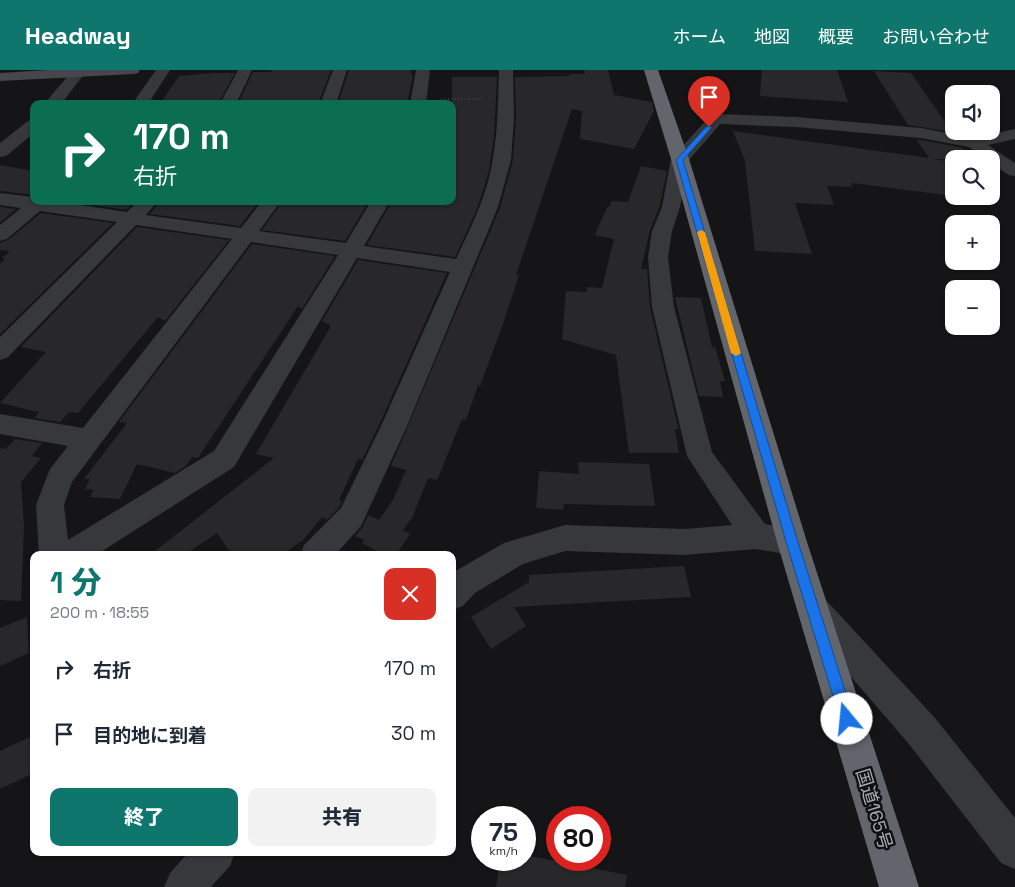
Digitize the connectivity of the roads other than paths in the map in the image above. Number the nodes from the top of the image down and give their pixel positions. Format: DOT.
graph roads {
  1 [pos="133,70"];
  2 [pos="163,70"];
  3 [pos="245,70"];
  4 [pos="340,70"];
  5 [pos="423,70"];
  6 [pos="506,70"];
  7 [pos="651,70"];
  8 [pos="78,73"];
  9 [pos="0,77"];
  10 [pos="55,100"];
  11 [pos="143,100"];
  12 [pos="230,100"];
  13 [pos="329,100"];
  14 [pos="418,100"];
  15 [pos="30,127"];
  16 [pos="1015,134"];
  17 [pos="974,143"];
  18 [pos="0,152"];
  19 [pos="680,160"];
  20 [pos="1015,171"];
  21 [pos="0,199"];
  22 [pos="30,202"];
  23 [pos="36,205"];
  24 [pos="50,205"];
  25 [pos="145,205"];
  26 [pos="269,205"];
  27 [pos="379,205"];
  28 [pos="131,219"];
  29 [pos="0,235"];
  30 [pos="245,235"];
  31 [pos="353,250"];
  32 [pos="463,267"];
  33 [pos="0,351"];
  34 [pos="0,424"];
  35 [pos="87,439"];
  36 [pos="756,536"];
  37 [pos="792,542"];
  38 [pos="54,551"];
  39 [pos="76,551"];
  40 [pos="320,551"];
  41 [pos="456,591"];
  42 [pos="813,608"];
  43 [pos="1015,849"];
  44 [pos="212,856"];
  45 [pos="184,887"];
  46 [pos="899,887"];
  1 -- 8 [label="street"];
  2 -- 11 [label="street"];
  3 -- 12 [label="street"];
  4 -- 13 [label="street"];
  5 -- 14 [label="street"];
  6 -- 32 [label="street"];
  7 -- 19 [label="highway, 国道165号"];
  8 -- 9 [label="street"];
  8 -- 10 [label="street"];
  15 -- 18 [label="street"];
  16 -- 17 [label="street"];
  17 -- 19 [label="street"];
  17 -- 20 [label="street"];
  19 -- 36 [label="street"];
  19 -- 37 [label="highway, 国道165号"];
  21 -- 22 [label="street"];
  23 -- 29 [label="street"];
  24 -- 28 [label="street"];
  25 -- 28 [label="street"];
  26 -- 30 [label="street"];
  27 -- 31 [label="street"];
  28 -- 30 [label="street"];
  28 -- 33 [label="street"];
  30 -- 31 [label="street"];
  30 -- 35 [label="street"];
  31 -- 32 [label="street"];
  31 -- 39 [label="street"];
  32 -- 40 [label="street"];
  34 -- 35 [label="street"];
  35 -- 38 [label="street"];
  36 -- 37 [label="street"];
  36 -- 41 [label="street"];
  37 -- 42 [label="highway, 国道165号"];
  42 -- 43 [label="street"];
  42 -- 46 [label="highway, 国道165号"];
  44 -- 45 [label="street"];
}
